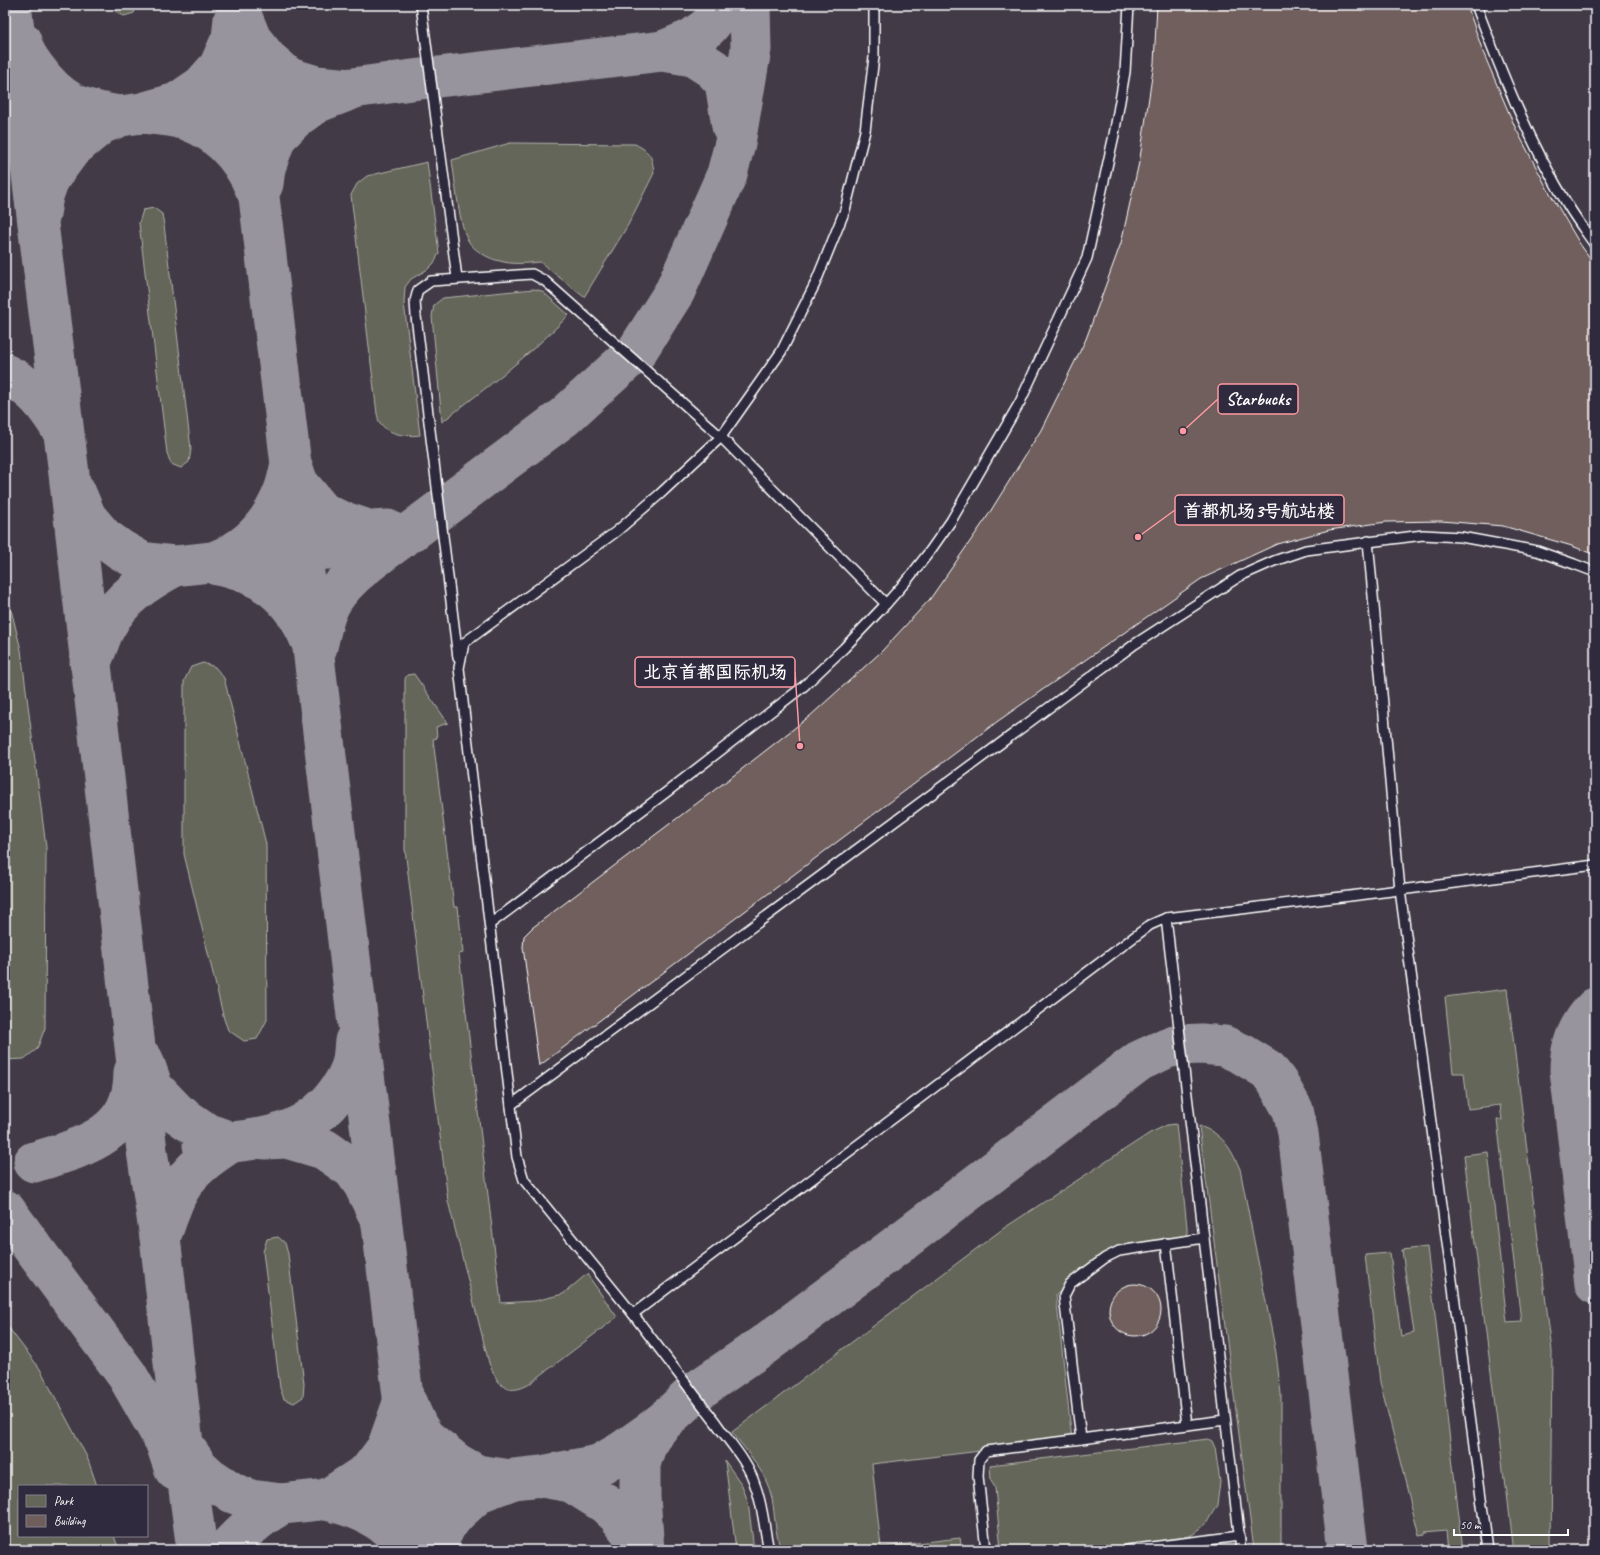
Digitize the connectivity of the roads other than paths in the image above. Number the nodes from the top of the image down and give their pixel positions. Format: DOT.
graph roads {
  1 [pos="421,5"];
  2 [pos="874,5"];
  3 [pos="1129,5"];
  4 [pos="1476,5"];
  5 [pos="1595,245"];
  6 [pos="457,278"];
  7 [pos="721,438"];
  8 [pos="1368,541"];
  9 [pos="1595,572"];
  10 [pos="886,604"];
  11 [pos="459,668"];
  12 [pos="1595,865"];
  13 [pos="1400,890"];
  14 [pos="1166,918"];
  15 [pos="490,924"];
  16 [pos="511,1105"];
  17 [pos="1204,1238"];
  18 [pos="1166,1243"];
  19 [pos="633,1314"];
  20 [pos="1225,1420"];
  21 [pos="1187,1425"];
  22 [pos="1081,1439"];
  23 [pos="1240,1536"];
  24 [pos="769,1550"];
  25 [pos="986,1550"];
  26 [pos="1127,1550"];
  27 [pos="1241,1550"];
  28 [pos="1488,1550"];
  1 -- 6 [label="lane"];
  2 -- 7 [label="lane"];
  3 -- 10 [label="lane"];
  4 -- 5 [label="lane"];
  6 -- 7 [label="lane"];
  6 -- 11 [label="lane"];
  7 -- 10 [label="lane"];
  7 -- 11 [label="lane"];
  8 -- 9 [label="lane"];
  8 -- 13 [label="lane"];
  8 -- 16 [label="lane"];
  10 -- 15 [label="lane"];
  11 -- 15 [label="lane"];
  12 -- 13 [label="lane"];
  13 -- 14 [label="lane"];
  13 -- 28 [label="lane"];
  14 -- 17 [label="lane"];
  14 -- 19 [label="lane"];
  15 -- 16 [label="lane"];
  16 -- 19 [label="lane"];
  17 -- 18 [label="lane"];
  17 -- 20 [label="lane"];
  18 -- 21 [label="lane"];
  18 -- 22 [label="lane"];
  19 -- 24 [label="lane"];
  20 -- 21 [label="lane"];
  20 -- 23 [label="lane"];
  21 -- 22 [label="lane"];
  22 -- 25 [label="lane"];
  23 -- 26 [label="lane"];
  23 -- 27 [label="lane"];
}
